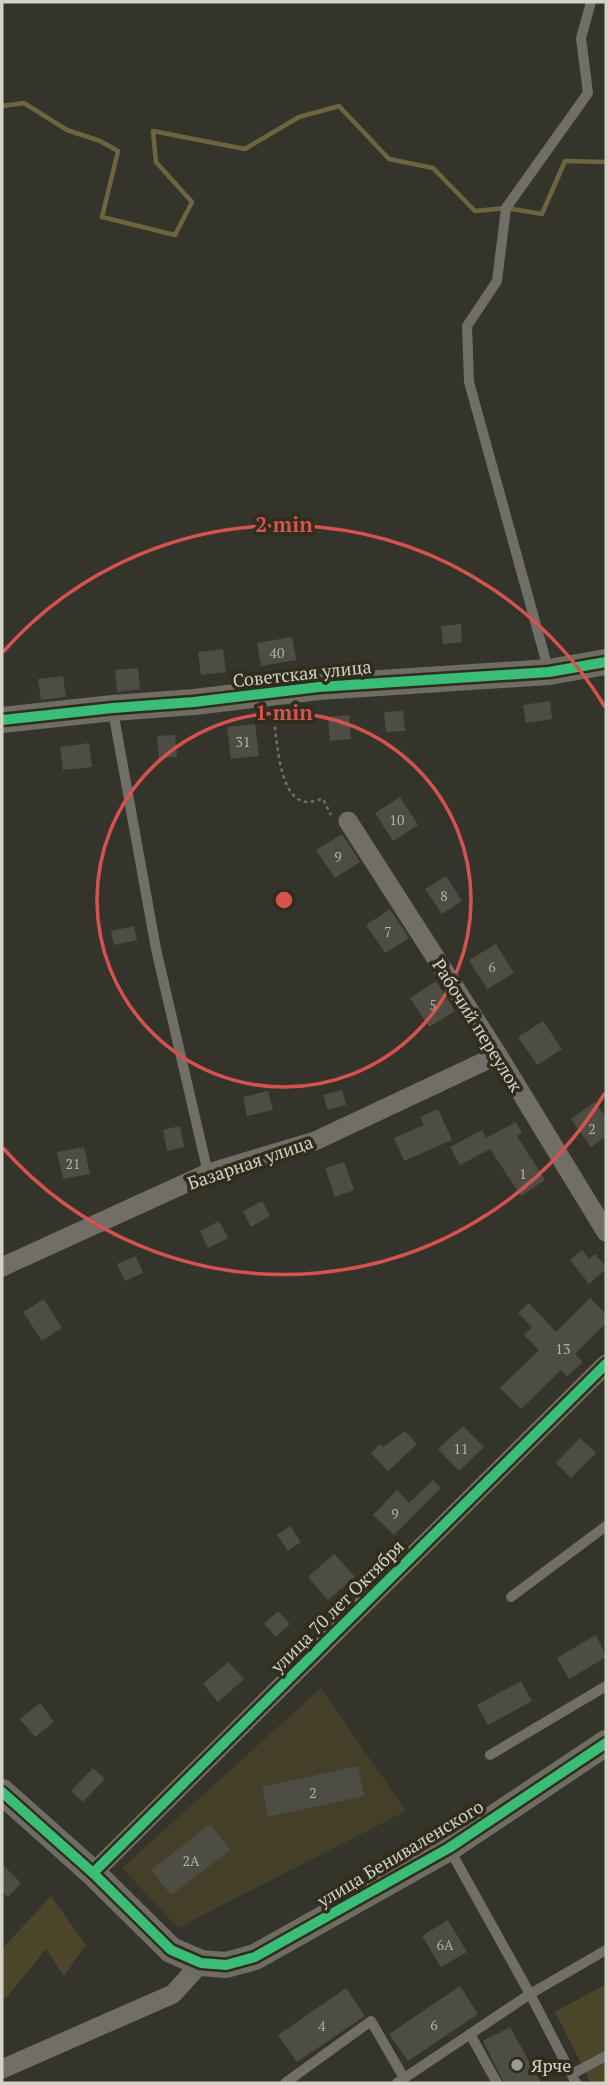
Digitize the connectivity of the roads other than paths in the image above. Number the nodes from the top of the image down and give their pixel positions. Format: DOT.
graph roads {
  1 [pos="591,2"];
  2 [pos="606,662"];
  3 [pos="549,672"];
  4 [pos="113,708"];
  5 [pos="2,720"];
  6 [pos="348,821"];
  7 [pos="498,1055"];
  8 [pos="208,1173"];
  9 [pos="606,1232"];
  10 [pos="2,1266"];
  11 [pos="606,1364"];
  12 [pos="606,1526"];
  13 [pos="511,1597"];
  14 [pos="606,1686"];
  15 [pos="606,1742"];
  16 [pos="490,1755"];
  17 [pos="2,1792"];
  18 [pos="449,1848"];
  19 [pos="93,1872"];
  20 [pos="606,1950"];
  21 [pos="201,1963"];
  22 [pos="530,1994"];
  23 [pos="470,2034"];
  24 [pos="606,2056"];
  25 [pos="2,2069"];
  26 [pos="574,2079"];
  27 [pos="401,2081"];
  28 [pos="285,2083"];
  29 [pos="497,2083"];
  1 -- 3 [label="lane"];
  2 -- 3 [label="street, Советская улица"];
  3 -- 4 [label="street, Советская улица"];
  4 -- 5 [label="street, Советская улица"];
  4 -- 8 [label="lane"];
  6 -- 7 [label="street, Рабочий переулок"];
  7 -- 8 [label="street, Базарная улица"];
  7 -- 9 [label="street, Рабочий переулок"];
  8 -- 10 [label="street, Базарная улица"];
  11 -- 19 [label="street, улица 70 лет Октября"];
  12 -- 13 [label="lane"];
  14 -- 16 [label="lane"];
  15 -- 18 [label="street, улица Бениваленского"];
  17 -- 19 [label="street"];
  18 -- 21 [label="street, улица Бениваленского"];
  18 -- 22 [label="lane"];
  19 -- 21 [label="street"];
  20 -- 22 [label="lane"];
  21 -- 25 [label="street"];
  22 -- 23 [label="lane"];
  22 -- 26 [label="lane"];
  23 -- 27 [label="lane"];
  23 -- 29 [label="lane"];
  24 -- 26 [label="lane"];
  27 -- 28 [label="lane"];
}
